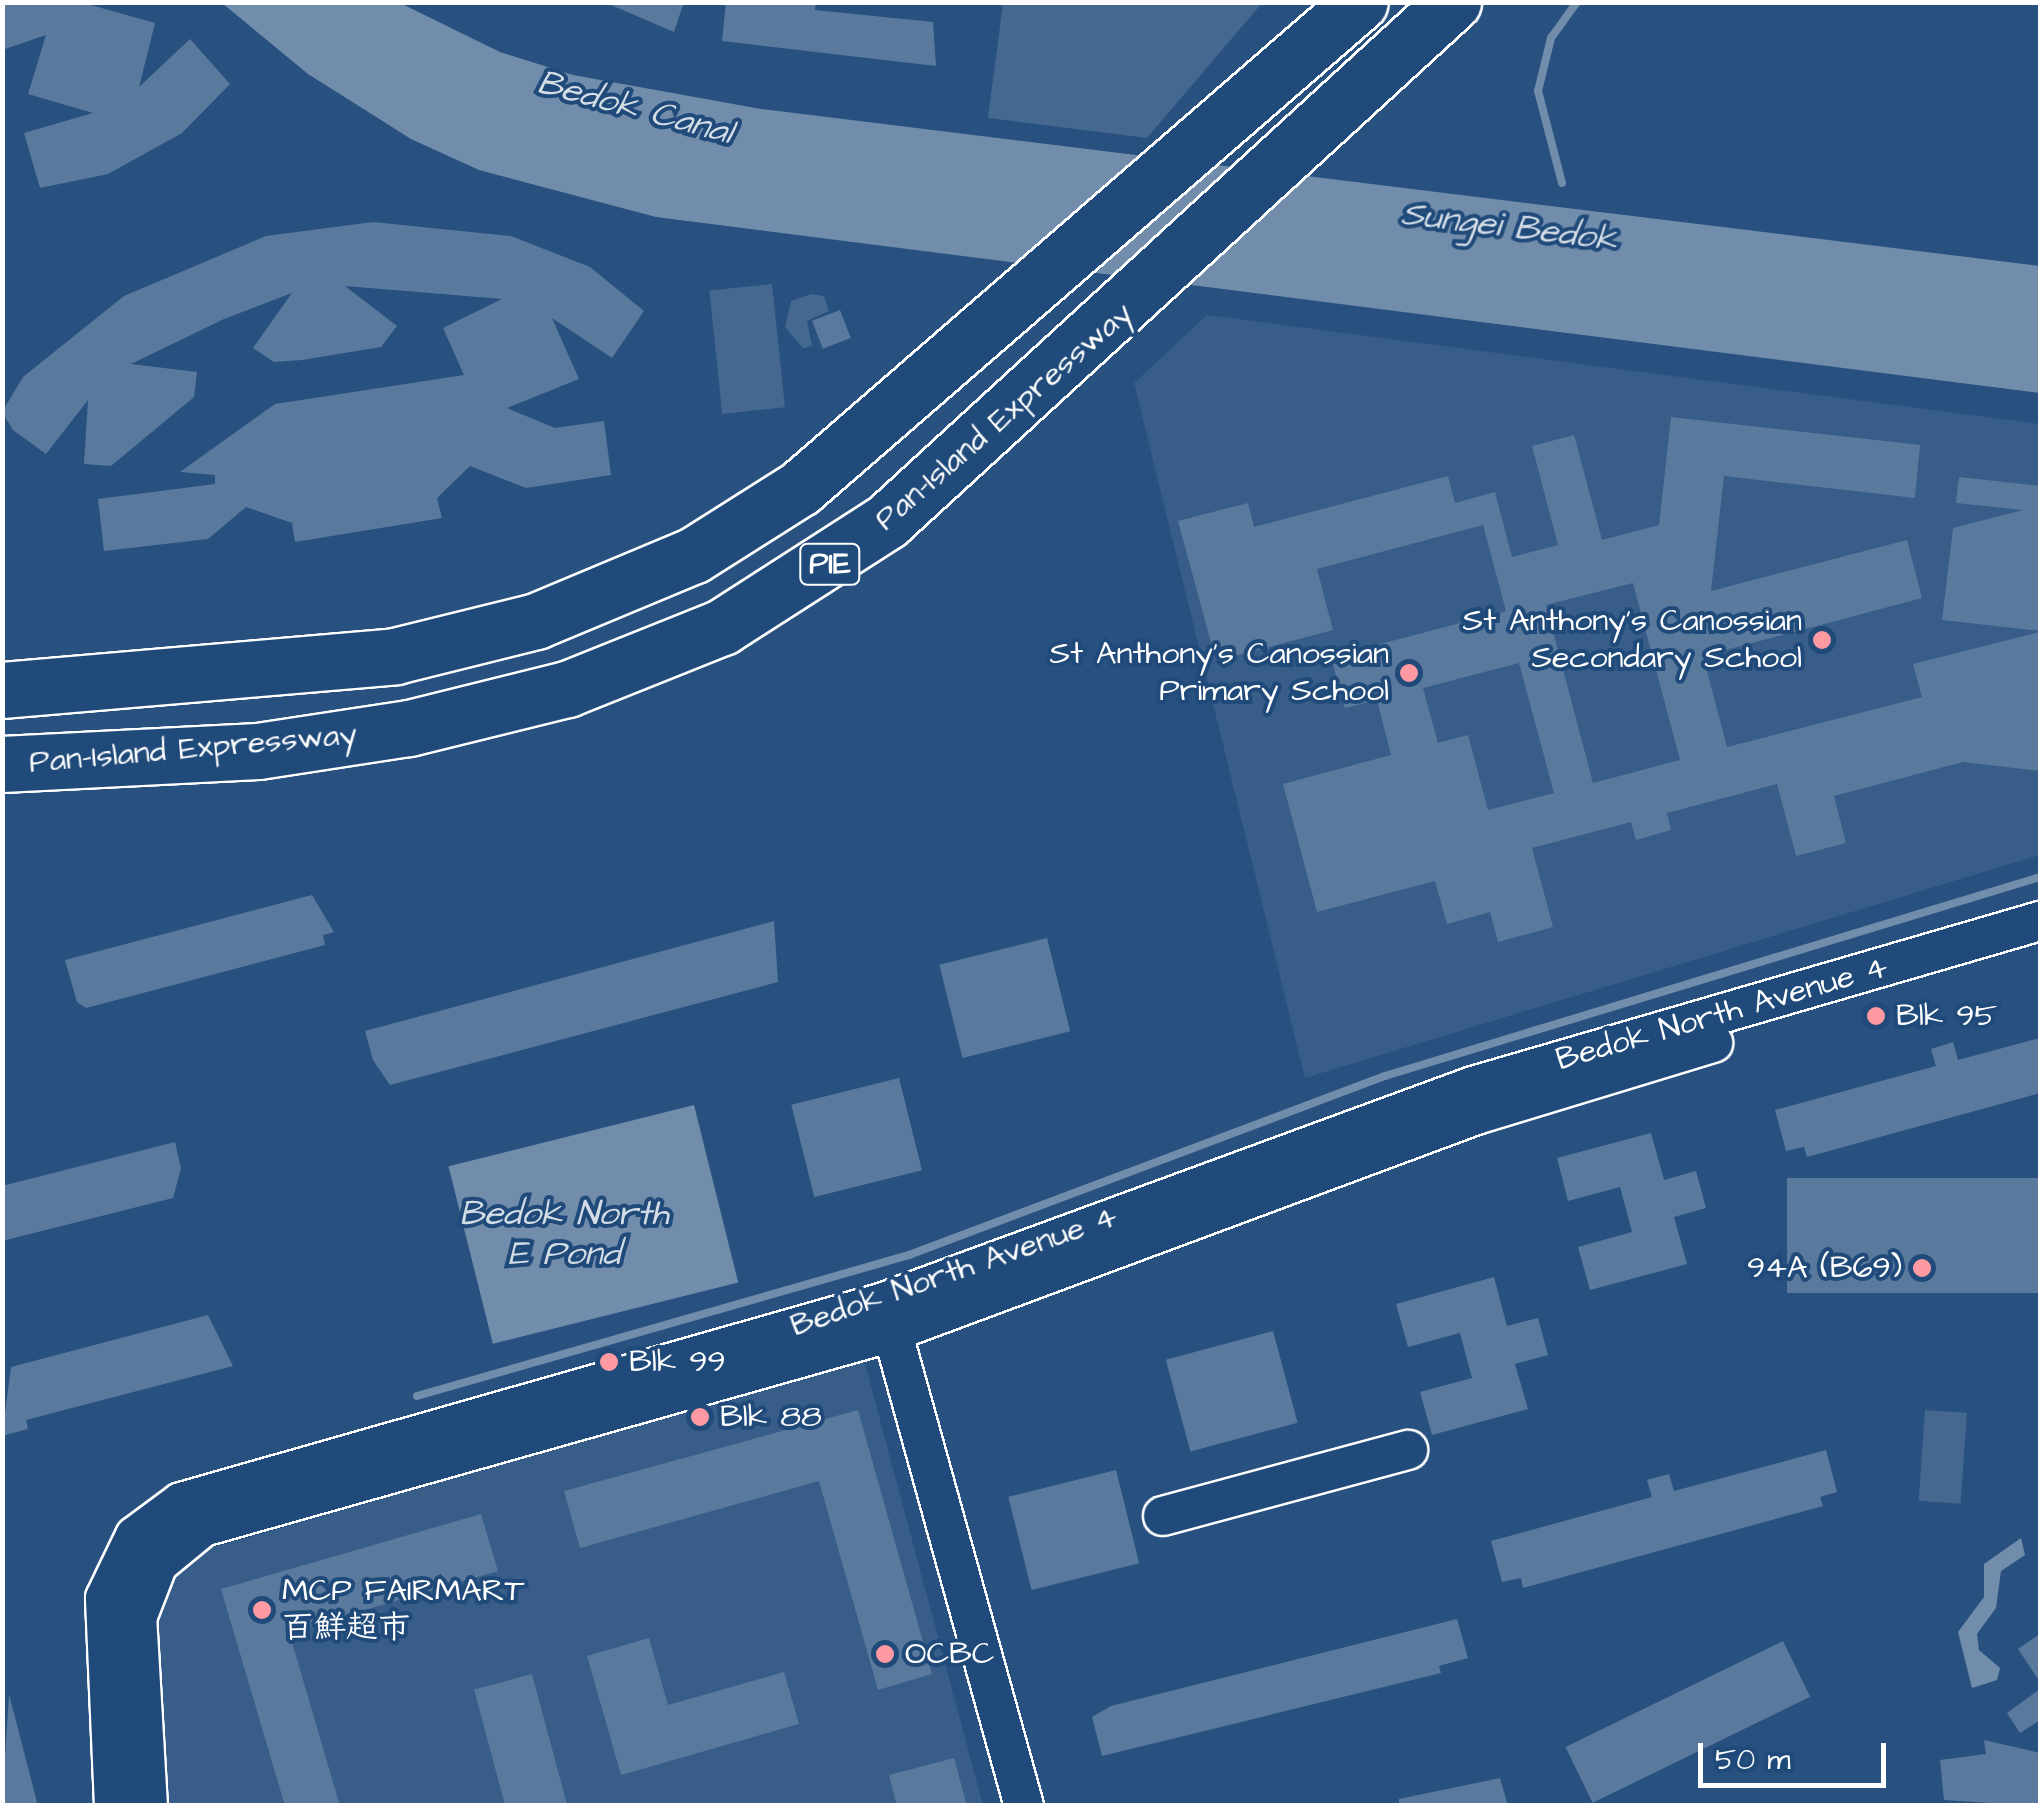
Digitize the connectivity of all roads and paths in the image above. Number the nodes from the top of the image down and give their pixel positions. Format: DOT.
graph roads {
  1 [pos="1360,2"];
  2 [pos="1453,2"];
  3 [pos="2,680"];
  4 [pos="108,686"];
  5 [pos="2,690"];
  6 [pos="2,764"];
  7 [pos="2040,921"];
  8 [pos="2040,944"];
  9 [pos="879,1320"];
  10 [pos="1408,1450"];
  11 [pos="1163,1516"];
  12 [pos="114,1806"];
  13 [pos="148,1806"];
  14 [pos="1004,1806"];
  15 [pos="1024,1806"];
  1 -- 4 [label="highway, PIE"];
  2 -- 6 [label="highway, Pan-Island Expressway / PIE"];
  3 -- 4 [label="highway"];
  4 -- 5 [label="highway, PIE"];
  7 -- 9 [label="street, Bedok North Avenue 4"];
  8 -- 9 [label="street, Bedok North Avenue 4"];
  9 -- 12 [label="street, Bedok North Avenue 4"];
  9 -- 13 [label="street, Bedok North Avenue 4"];
  9 -- 14 [label="street"];
  9 -- 15 [label="street"];
  10 -- 11 [label="street"];
}
